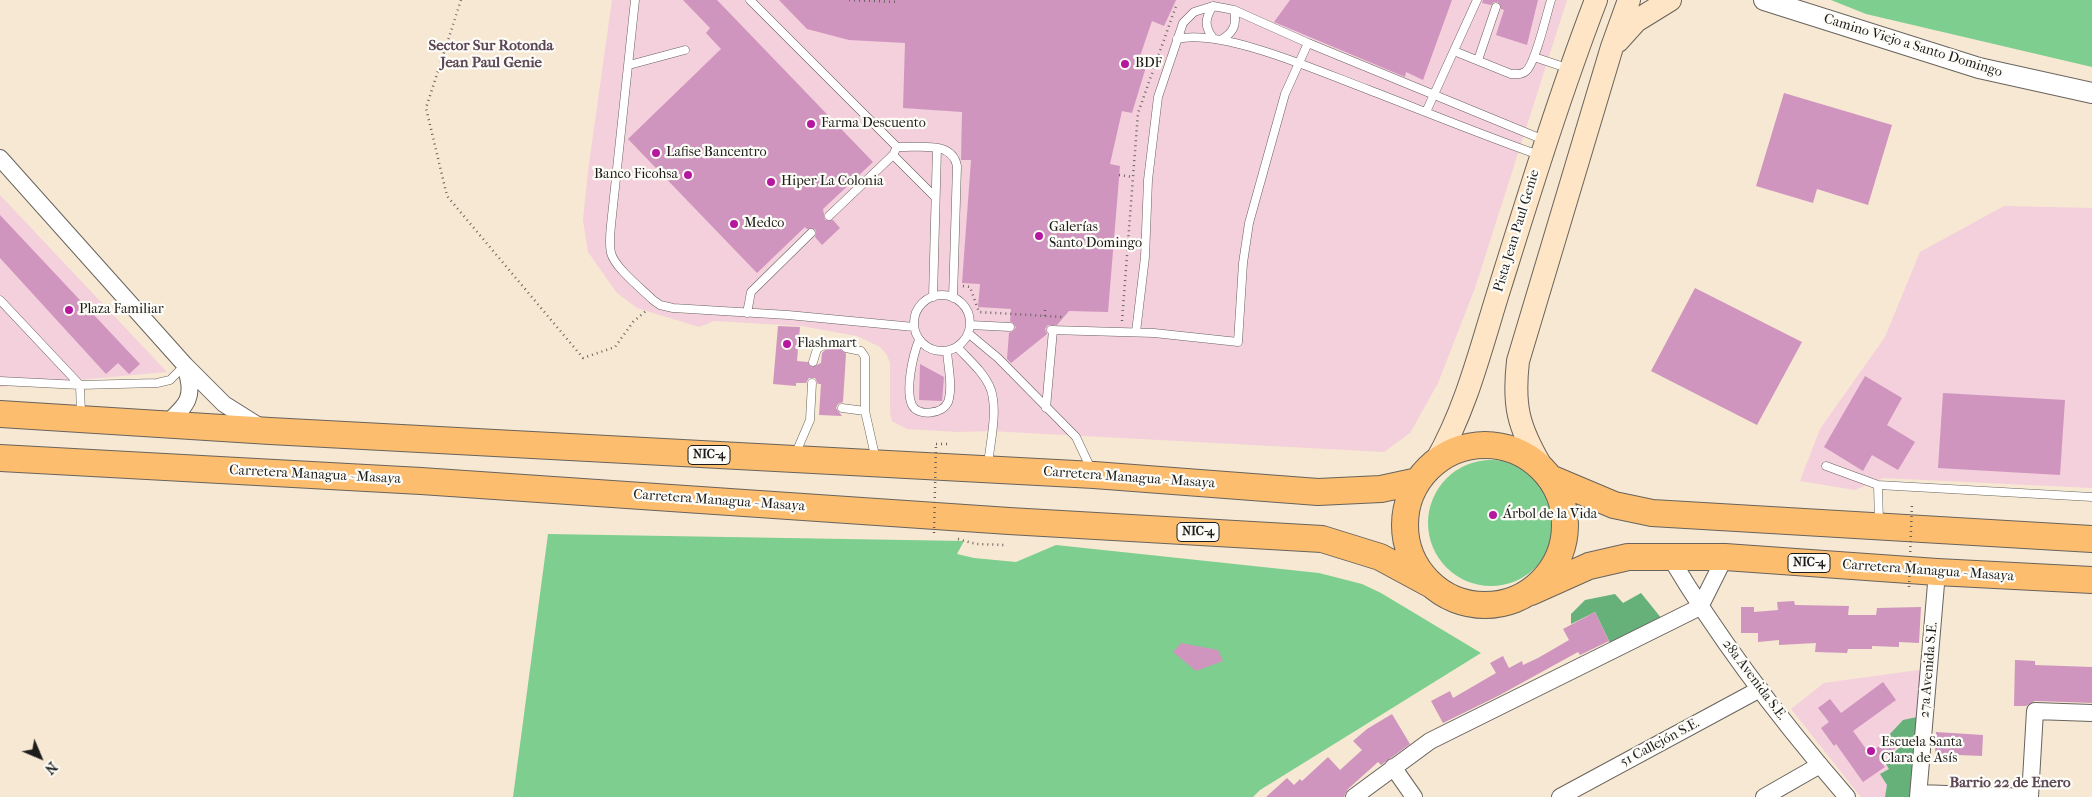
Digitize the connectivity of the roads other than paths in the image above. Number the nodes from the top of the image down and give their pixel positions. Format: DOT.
graph roads {
  1 [pos="635,0"];
  2 [pos="750,0"];
  3 [pos="1477,0"];
  4 [pos="1551,0"];
  5 [pos="1629,0"];
  6 [pos="1670,0"];
  7 [pos="1764,0"];
  8 [pos="1592,5"];
  9 [pos="1213,6"];
  10 [pos="1496,7"];
  11 [pos="1234,10"];
  12 [pos="1177,39"];
  13 [pos="1217,39"];
  14 [pos="1308,43"];
  15 [pos="1612,47"];
  16 [pos="685,50"];
  17 [pos="1454,51"];
  18 [pos="1534,57"];
  19 [pos="1478,60"];
  20 [pos="1298,63"];
  21 [pos="628,65"];
  22 [pos="1571,70"];
  23 [pos="2092,94"];
  24 [pos="1434,96"];
  25 [pos="1426,112"];
  26 [pos="937,148"];
  27 [pos="1544,148"];
  28 [pos="895,151"];
  29 [pos="0,158"];
  30 [pos="935,197"];
  31 [pos="829,216"];
  32 [pos="811,234"];
  33 [pos="933,297"];
  34 [pos="954,298"];
  35 [pos="0,300"];
  36 [pos="747,313"];
  37 [pos="914,327"];
  38 [pos="1010,327"];
  39 [pos="969,329"];
  40 [pos="1136,332"];
  41 [pos="919,340"];
  42 [pos="822,346"];
  43 [pos="957,347"];
  44 [pos="846,348"];
  45 [pos="947,351"];
  46 [pos="813,362"];
  47 [pos="184,365"];
  48 [pos="0,381"];
  49 [pos="812,383"];
  50 [pos="80,385"];
  51 [pos="811,405"];
  52 [pos="820,406"];
  53 [pos="842,408"];
  54 [pos="1046,408"];
  55 [pos="866,411"];
  56 [pos="0,414"];
  57 [pos="81,418"];
  58 [pos="166,424"];
  59 [pos="270,431"];
  60 [pos="0,458"];
  61 [pos="793,459"];
  62 [pos="1436,461"];
  63 [pos="876,464"];
  64 [pos="1826,466"];
  65 [pos="988,470"];
  66 [pos="1545,471"];
  67 [pos="1094,475"];
  68 [pos="1418,481"];
  69 [pos="1878,485"];
  70 [pos="2092,497"];
  71 [pos="1879,527"];
  72 [pos="2092,539"];
  73 [pos="1670,557"];
  74 [pos="1725,557"];
  75 [pos="1938,572"];
  76 [pos="2092,580"];
  77 [pos="1430,584"];
  78 [pos="1531,592"];
  79 [pos="1700,607"];
  80 [pos="1760,689"];
  81 [pos="2092,713"];
  82 [pos="1393,766"];
  83 [pos="1820,766"];
  84 [pos="1918,795"];
  85 [pos="1354,797"];
  86 [pos="1414,797"];
  87 [pos="1560,797"];
  88 [pos="1764,797"];
  89 [pos="1847,797"];
  90 [pos="2030,797"];
  1 -- 21 [label="lane"];
  2 -- 28 [label="lane"];
  3 -- 17 [label="lane"];
  4 -- 18 [label="lane"];
  5 -- 15 [label="main road"];
  6 -- 15 [label="main road"];
  7 -- 23 [label="street, Camino Viejo a Santo Domingo"];
  8 -- 22 [label="main road, Pista Jean Paul Genie"];
  9 -- 11 [label="lane"];
  9 -- 12 [label="lane"];
  9 -- 13 [label="lane"];
  10 -- 19 [label="lane"];
  11 -- 13 [label="lane"];
  11 -- 14 [label="lane"];
  12 -- 13 [label="lane"];
  12 -- 40 [label="lane"];
  13 -- 20 [label="lane"];
  14 -- 20 [label="lane"];
  14 -- 24 [label="lane"];
  15 -- 66 [label="main road"];
  16 -- 21 [label="lane"];
  17 -- 19 [label="lane"];
  17 -- 24 [label="lane"];
  18 -- 19 [label="lane"];
  18 -- 22 [label="lane"];
  20 -- 25 [label="lane"];
  20 -- 40 [label="lane"];
  21 -- 36 [label="lane"];
  22 -- 27 [label="main road, Pista Jean Paul Genie"];
  24 -- 25 [label="lane"];
  24 -- 27 [label="lane"];
  25 -- 27 [label="lane"];
  26 -- 28 [label="lane"];
  26 -- 30 [label="lane"];
  26 -- 34 [label="lane"];
  27 -- 62 [label="main road, Pista Jean Paul Genie"];
  28 -- 30 [label="lane"];
  28 -- 31 [label="lane"];
  29 -- 47 [label="street"];
  30 -- 33 [label="lane"];
  32 -- 36 [label="lane"];
  33 -- 34 [label="lane"];
  33 -- 37 [label="lane"];
  34 -- 39 [label="lane"];
  35 -- 50 [label="lane"];
  36 -- 37 [label="lane"];
  37 -- 41 [label="lane"];
  38 -- 39 [label="lane"];
  39 -- 43 [label="lane"];
  39 -- 54 [label="lane"];
  40 -- 54 [label="lane"];
  41 -- 45 [label="lane"];
  41 -- 45 [label="lane"];
  42 -- 46 [label="lane"];
  43 -- 45 [label="lane"];
  43 -- 65 [label="lane"];
  44 -- 55 [label="lane"];
  47 -- 50 [label="lane"];
  47 -- 58 [label="street"];
  47 -- 59 [label="street"];
  48 -- 50 [label="lane"];
  49 -- 51 [label="lane"];
  50 -- 57 [label="lane"];
  51 -- 52 [label="lane"];
  51 -- 61 [label="lane"];
  53 -- 55 [label="lane"];
  54 -- 67 [label="lane"];
  55 -- 63 [label="lane"];
  56 -- 57 [label="highway, Carretera Managua - Masaya / NIC-4"];
  57 -- 58 [label="highway, Carretera Managua - Masaya / NIC-4"];
  58 -- 59 [label="highway, Carretera Managua - Masaya / NIC-4"];
  59 -- 61 [label="highway, Carretera Managua - Masaya / NIC-4"];
  60 -- 77 [label="highway, Carretera Managua - Masaya / NIC-4"];
  61 -- 63 [label="highway, Carretera Managua - Masaya / NIC-4"];
  62 -- 66 [label="highway, NIC-4"];
  62 -- 68 [label="highway, NIC-4"];
  63 -- 65 [label="highway, Carretera Managua - Masaya / NIC-4"];
  64 -- 69 [label="lane"];
  65 -- 67 [label="highway, Carretera Managua - Masaya / NIC-4"];
  66 -- 71 [label="highway, NIC-4"];
  66 -- 78 [label="highway, NIC-4"];
  67 -- 68 [label="highway, Carretera Managua - Masaya / NIC-4"];
  68 -- 77 [label="highway, NIC-4"];
  69 -- 70 [label="lane"];
  69 -- 71 [label="lane"];
  71 -- 72 [label="highway, NIC-4"];
  73 -- 74 [label="highway, Carretera Managua - Masaya / NIC-4"];
  73 -- 78 [label="highway, Carretera Managua - Masaya / NIC-4"];
  73 -- 79 [label="street, 28a Avenida S.E."];
  74 -- 75 [label="highway, Carretera Managua - Masaya / NIC-4"];
  74 -- 79 [label="street"];
  75 -- 76 [label="highway, Carretera Managua - Masaya / NIC-4"];
  75 -- 84 [label="street, 27a Avenida S.E."];
  77 -- 78 [label="highway, NIC-4"];
  79 -- 80 [label="street, 28a Avenida S.E."];
  79 -- 82 [label="street"];
  80 -- 83 [label="street, 28a Avenida S.E."];
  80 -- 87 [label="street, 51 Callejón S.E."];
  81 -- 90 [label="street"];
  82 -- 85 [label="street"];
  82 -- 86 [label="street"];
  83 -- 88 [label="street"];
  83 -- 89 [label="street, 28a Avenida S.E."];
  84 -- 90 [label="street"];
}
